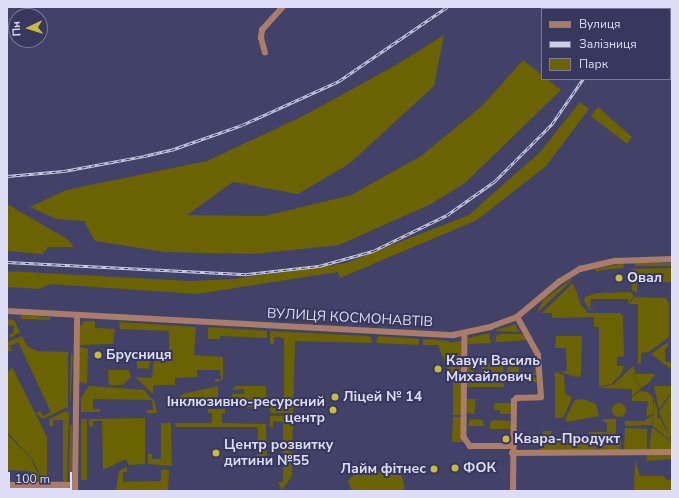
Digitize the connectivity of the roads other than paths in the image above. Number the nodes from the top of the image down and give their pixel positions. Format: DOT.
graph roads {
  1 [pos="283,7"];
  2 [pos="265,54"];
  3 [pos="672,259"];
  4 [pos="7,311"];
  5 [pos="77,316"];
  6 [pos="517,317"];
  7 [pos="465,334"];
  8 [pos="513,446"];
  9 [pos="672,452"];
  10 [pos="512,453"];
  11 [pos="7,485"];
  12 [pos="75,488"];
  13 [pos="513,491"];
  1 -- 2 [label="street"];
  3 -- 6 [label="street, ВУЛИЦЯ КОСМОНАВТІВ"];
  4 -- 5 [label="street, ВУЛИЦЯ КОСМОНАВТІВ"];
  5 -- 7 [label="street, ВУЛИЦЯ КОСМОНАВТІВ"];
  5 -- 12 [label="street"];
  6 -- 7 [label="street, ВУЛИЦЯ КОСМОНАВТІВ"];
  6 -- 8 [label="street"];
  7 -- 8 [label="street"];
  8 -- 10 [label="street"];
  9 -- 10 [label="street"];
  10 -- 13 [label="street"];
  11 -- 12 [label="street"];
}
